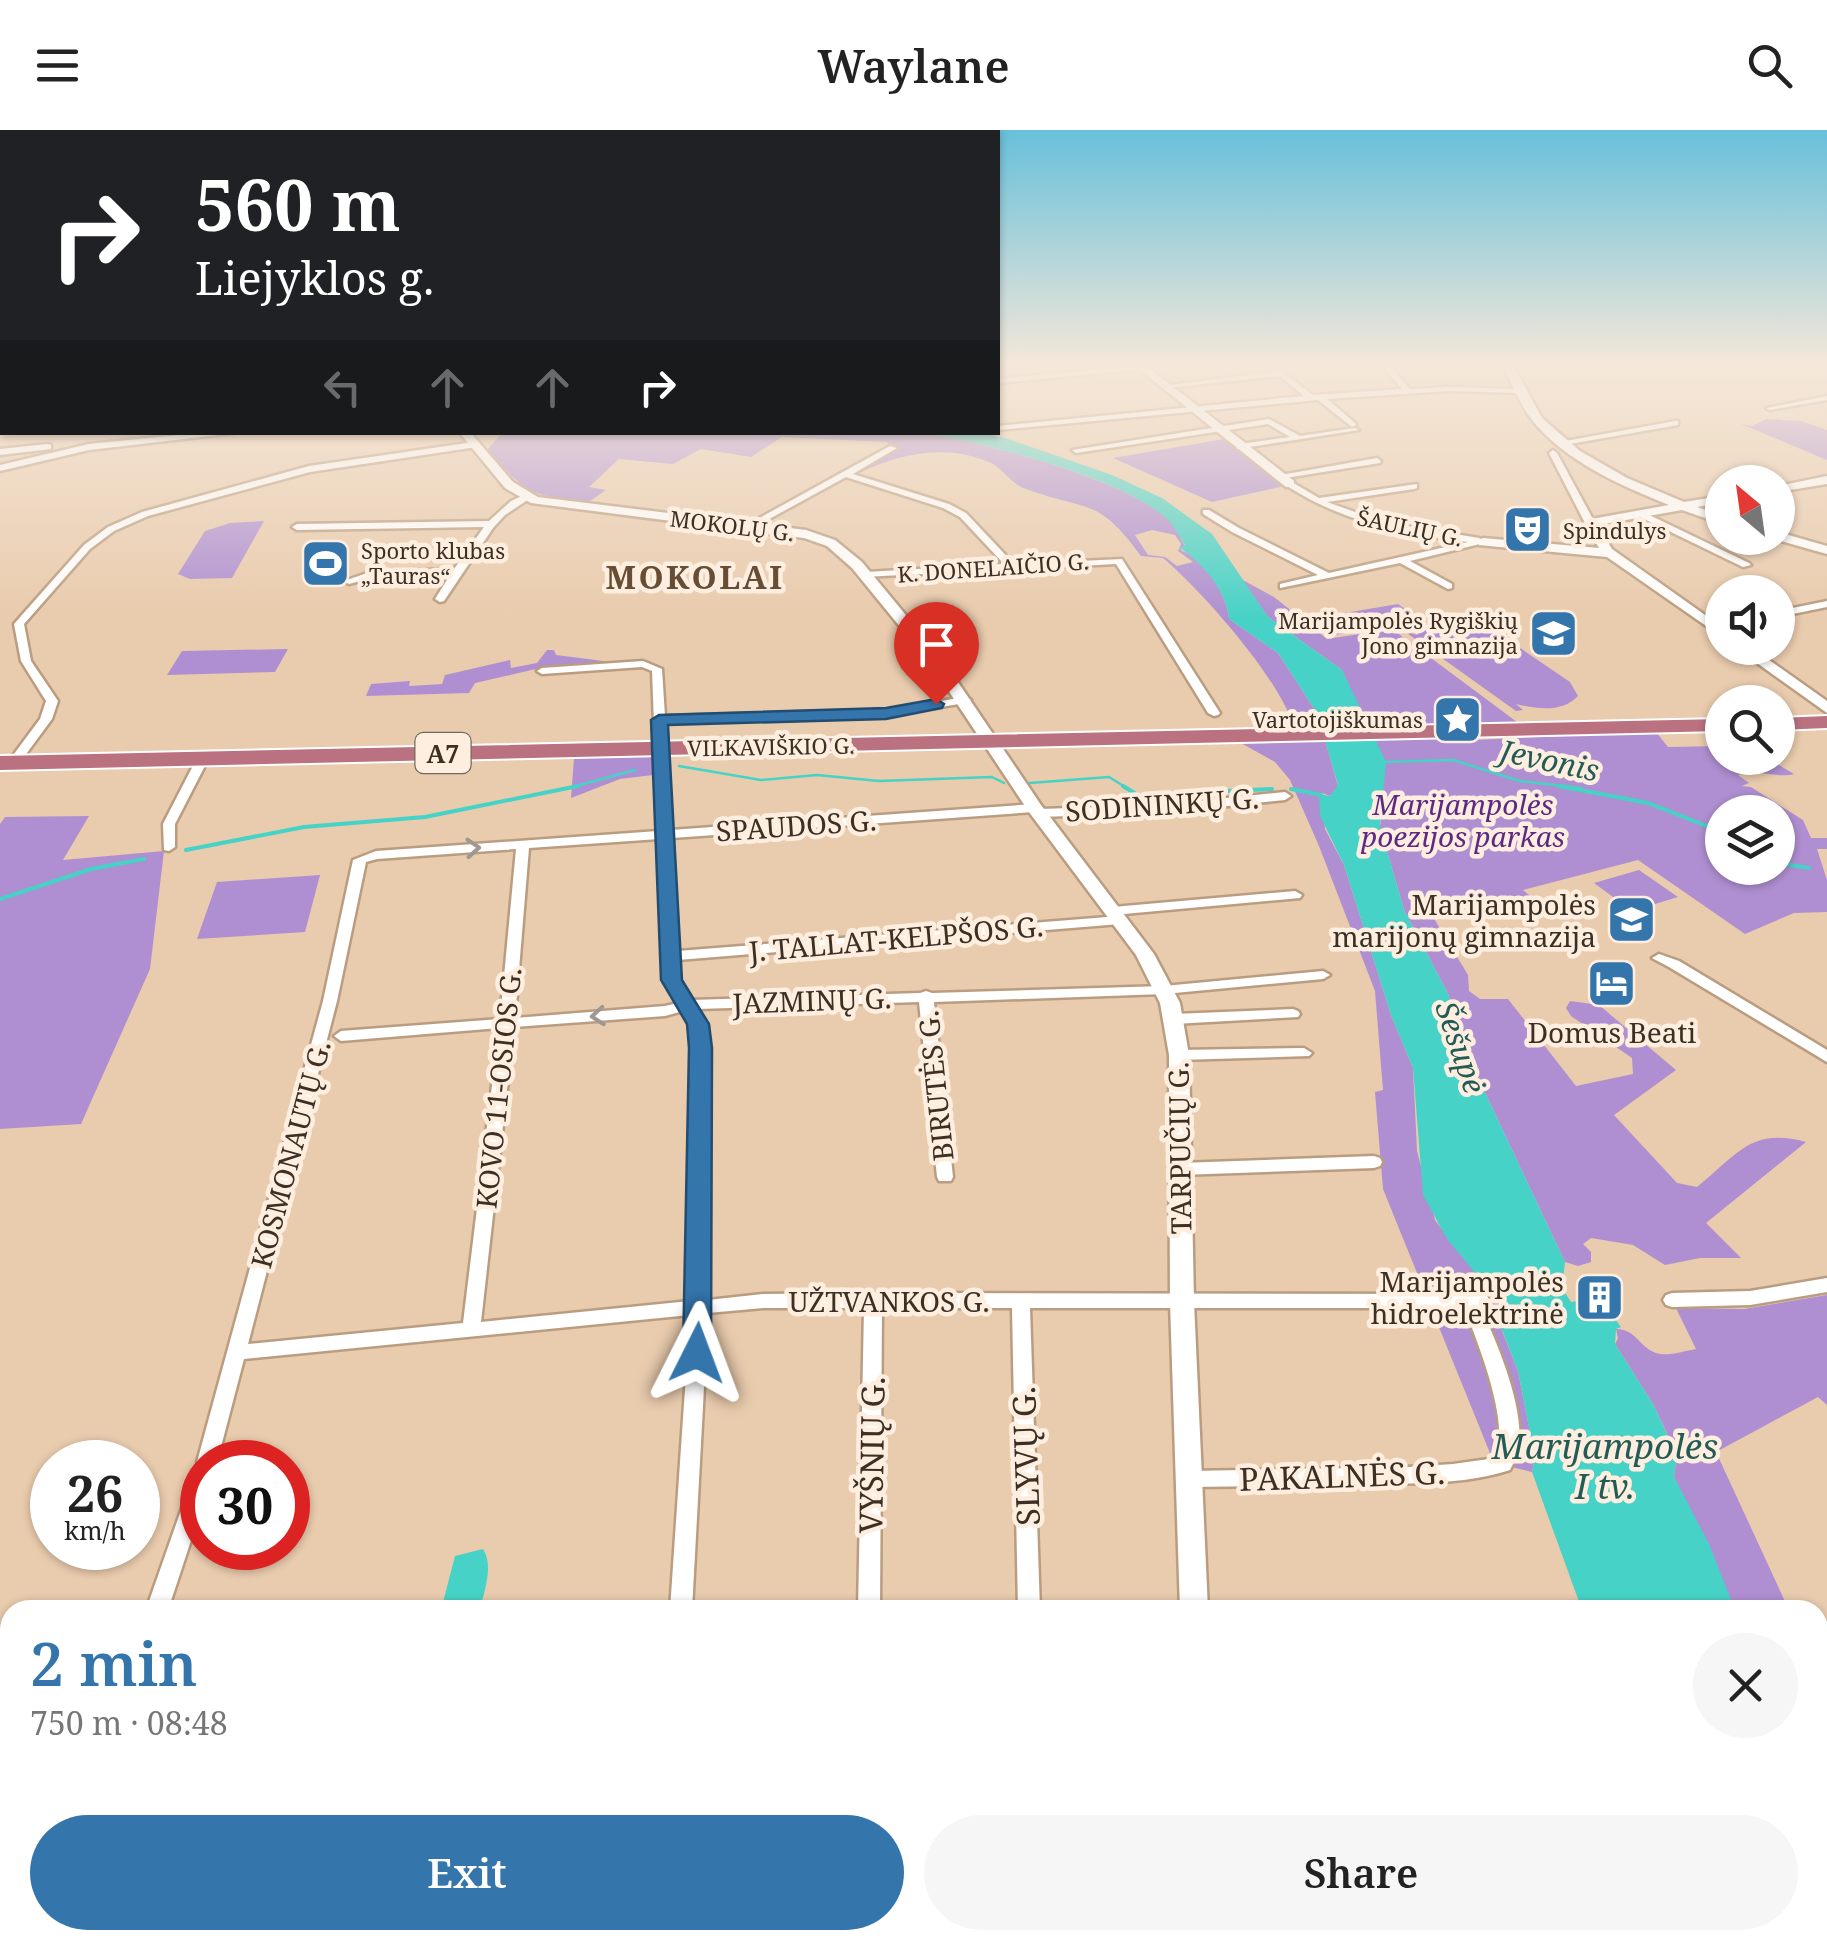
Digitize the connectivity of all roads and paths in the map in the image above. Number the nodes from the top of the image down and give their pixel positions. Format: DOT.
graph roads {
  1 [pos="78,450"];
  2 [pos="442,450"];
  3 [pos="478,450"];
  4 [pos="890,450"];
  5 [pos="1245,450"];
  6 [pos="1576,450"];
  7 [pos="60,452"];
  8 [pos="1553,453"];
  9 [pos="1377,461"];
  10 [pos="0,468"];
  11 [pos="846,474"];
  12 [pos="1285,480"];
  13 [pos="1827,480"];
  14 [pos="1414,486"];
  15 [pos="1795,486"];
  16 [pos="527,497"];
  17 [pos="1317,502"];
  18 [pos="1705,502"];
  19 [pos="1684,506"];
  20 [pos="1206,512"];
  21 [pos="1705,514"];
  22 [pos="1643,515"];
  23 [pos="1590,523"];
  24 [pos="490,524"];
  25 [pos="298,527"];
  26 [pos="748,527"];
  27 [pos="1795,541"];
  28 [pos="1483,542"];
  29 [pos="1827,550"];
  30 [pos="1610,553"];
  31 [pos="1402,561"];
  32 [pos="1746,565"];
  33 [pos="1012,566"];
  34 [pos="456,572"];
  35 [pos="866,575"];
  36 [pos="1328,577"];
  37 [pos="349,581"];
  38 [pos="1284,586"];
  39 [pos="1448,586"];
  40 [pos="440,599"];
  41 [pos="1827,604"];
  42 [pos="1795,611"];
  43 [pos="1705,619"];
  44 [pos="1766,665"];
  45 [pos="542,671"];
  46 [pos="965,700"];
  47 [pos="1827,708"];
  48 [pos="1214,713"];
  49 [pos="659,720"];
  50 [pos="1827,722"];
  51 [pos="1795,723"];
  52 [pos="1705,725"];
  53 [pos="992,742"];
  54 [pos="661,749"];
  55 [pos="203,758"];
  56 [pos="7,762"];
  57 [pos="1284,796"];
  58 [pos="1037,811"];
  59 [pos="664,834"];
  60 [pos="522,844"];
  61 [pos="169,847"];
  62 [pos="368,857"];
  63 [pos="1295,896"];
  64 [pos="1117,916"];
  65 [pos="671,956"];
  66 [pos="1659,958"];
  67 [pos="1323,975"];
  68 [pos="1164,990"];
  69 [pos="926,995"];
  70 [pos="688,1005"];
  71 [pos="1293,1014"];
  72 [pos="1174,1019"];
  73 [pos="506,1024"];
  74 [pos="341,1036"];
  75 [pos="1304,1053"];
  76 [pos="1179,1054"];
  77 [pos="1827,1056"];
  78 [pos="1374,1162"];
  79 [pos="1180,1169"];
  80 [pos="945,1177"];
  81 [pos="1827,1285"];
  82 [pos="873,1300"];
  83 [pos="1672,1300"];
  84 [pos="1476,1301"];
  85 [pos="1021,1302"];
  86 [pos="1182,1302"];
  87 [pos="699,1307"];
  88 [pos="471,1331"];
  89 [pos="239,1352"];
  90 [pos="213,1440"];
  91 [pos="1189,1480"];
  92 [pos="180,1543"];
  93 [pos="160,1600"];
  94 [pos="682,1600"];
  95 [pos="869,1600"];
  96 [pos="1029,1600"];
  97 [pos="1194,1600"];
  1 -- 7 [label="street"];
  2 -- 56 [label="street"];
  3 -- 16 [label="main road"];
  4 -- 11 [label="street"];
  5 -- 12 [label="main road, ŠAULIŲ G."];
  6 -- 19 [label="main road"];
  7 -- 10 [label="street"];
  8 -- 23 [label="street"];
  9 -- 12 [label="street"];
  11 -- 26 [label="street"];
  11 -- 33 [label="street"];
  12 -- 17 [label="street, ŠAULIŲ G."];
  13 -- 15 [label="main road"];
  14 -- 17 [label="street"];
  16 -- 24 [label="street"];
  16 -- 26 [label="main road, MOKOLŲ G."];
  17 -- 28 [label="street, ŠAULIŲ G."];
  18 -- 19 [label="main road"];
  19 -- 21 [label="main road"];
  19 -- 22 [label="main road"];
  20 -- 36 [label="street"];
  22 -- 23 [label="main road"];
  22 -- 32 [label="street"];
  23 -- 30 [label="main road"];
  24 -- 25 [label="street"];
  24 -- 34 [label="street"];
  26 -- 35 [label="main road, MOKOLŲ G."];
  27 -- 29 [label="main road"];
  28 -- 30 [label="main road, ŠAULIŲ G."];
  28 -- 31 [label="street"];
  30 -- 43 [label="main road"];
  31 -- 36 [label="street"];
  31 -- 39 [label="street"];
  33 -- 35 [label="street, K. DONELAIČIO G."];
  33 -- 48 [label="street, K. DONELAIČIO G."];
  34 -- 37 [label="street"];
  34 -- 40 [label="street"];
  35 -- 46 [label="main road, MOKOLŲ G."];
  36 -- 38 [label="street"];
  41 -- 42 [label="street"];
  44 -- 47 [label="main road"];
  45 -- 49 [label="street"];
  46 -- 49 [label="street"];
  46 -- 53 [label="main road, MOKOLŲ G."];
  49 -- 54 [label="street"];
  50 -- 51 [label="highway"];
  52 -- 53 [label="highway, VILKAVIŠKIO G. / A7"];
  53 -- 54 [label="highway, VILKAVIŠKIO G. / A7"];
  53 -- 58 [label="main road, TARPUČIŲ G."];
  54 -- 55 [label="highway, VILKAVIŠKIO G. / A7"];
  54 -- 59 [label="street"];
  55 -- 56 [label="highway, VILKAVIŠKIO G. / A7"];
  55 -- 61 [label="street"];
  57 -- 58 [label="street, SODININKŲ G."];
  58 -- 59 [label="street, SPAUDOS G."];
  58 -- 64 [label="main road, TARPUČIŲ G."];
  59 -- 60 [label="street, SPAUDOS G."];
  59 -- 65 [label="street"];
  62 -- 60 [label="street, SPAUDOS G., one-way"];
  60 -- 73 [label="street, KOVO 11-OSIOS G."];
  62 -- 89 [label="street, KOSMONAUTŲ G."];
  63 -- 64 [label="street, J. TALLAT-KELPŠOS G."];
  64 -- 65 [label="street, J. TALLAT-KELPŠOS G."];
  64 -- 68 [label="main road, TARPUČIŲ G."];
  65 -- 70 [label="street"];
  66 -- 77 [label="street"];
  67 -- 68 [label="street, JAZMINŲ G."];
  68 -- 69 [label="street, JAZMINŲ G."];
  68 -- 72 [label="main road, TARPUČIŲ G."];
  69 -- 70 [label="street, JAZMINŲ G."];
  69 -- 80 [label="street, BIRUTĖS G."];
  70 -- 73 [label="street, JAZMINŲ G., one-way"];
  70 -- 87 [label="street"];
  71 -- 72 [label="street"];
  72 -- 76 [label="main road, TARPUČIŲ G."];
  73 -- 74 [label="street, JAZMINŲ G."];
  73 -- 88 [label="street, KOVO 11-OSIOS G."];
  75 -- 76 [label="street"];
  76 -- 79 [label="main road, TARPUČIŲ G."];
  78 -- 79 [label="street"];
  79 -- 86 [label="main road, TARPUČIŲ G."];
  81 -- 83 [label="street"];
  82 -- 85 [label="street, UŽTVANKOS G."];
  82 -- 87 [label="street, UŽTVANKOS G."];
  82 -- 95 [label="street, VYŠNIŲ G."];
  84 -- 86 [label="street, UŽTVANKOS G."];
  84 -- 91 [label="street, PAKALNĖS G."];
  85 -- 86 [label="street, UŽTVANKOS G."];
  85 -- 96 [label="street, SLYVŲ G."];
  86 -- 91 [label="main road, TARPUČIŲ G."];
  87 -- 88 [label="street, UŽTVANKOS G."];
  87 -- 94 [label="street"];
  88 -- 89 [label="street, UŽTVANKOS G."];
  89 -- 90 [label="street, KOSMONAUTŲ G."];
  91 -- 97 [label="main road, TARPUČIŲ G."];
  92 -- 93 [label="street"];
}
